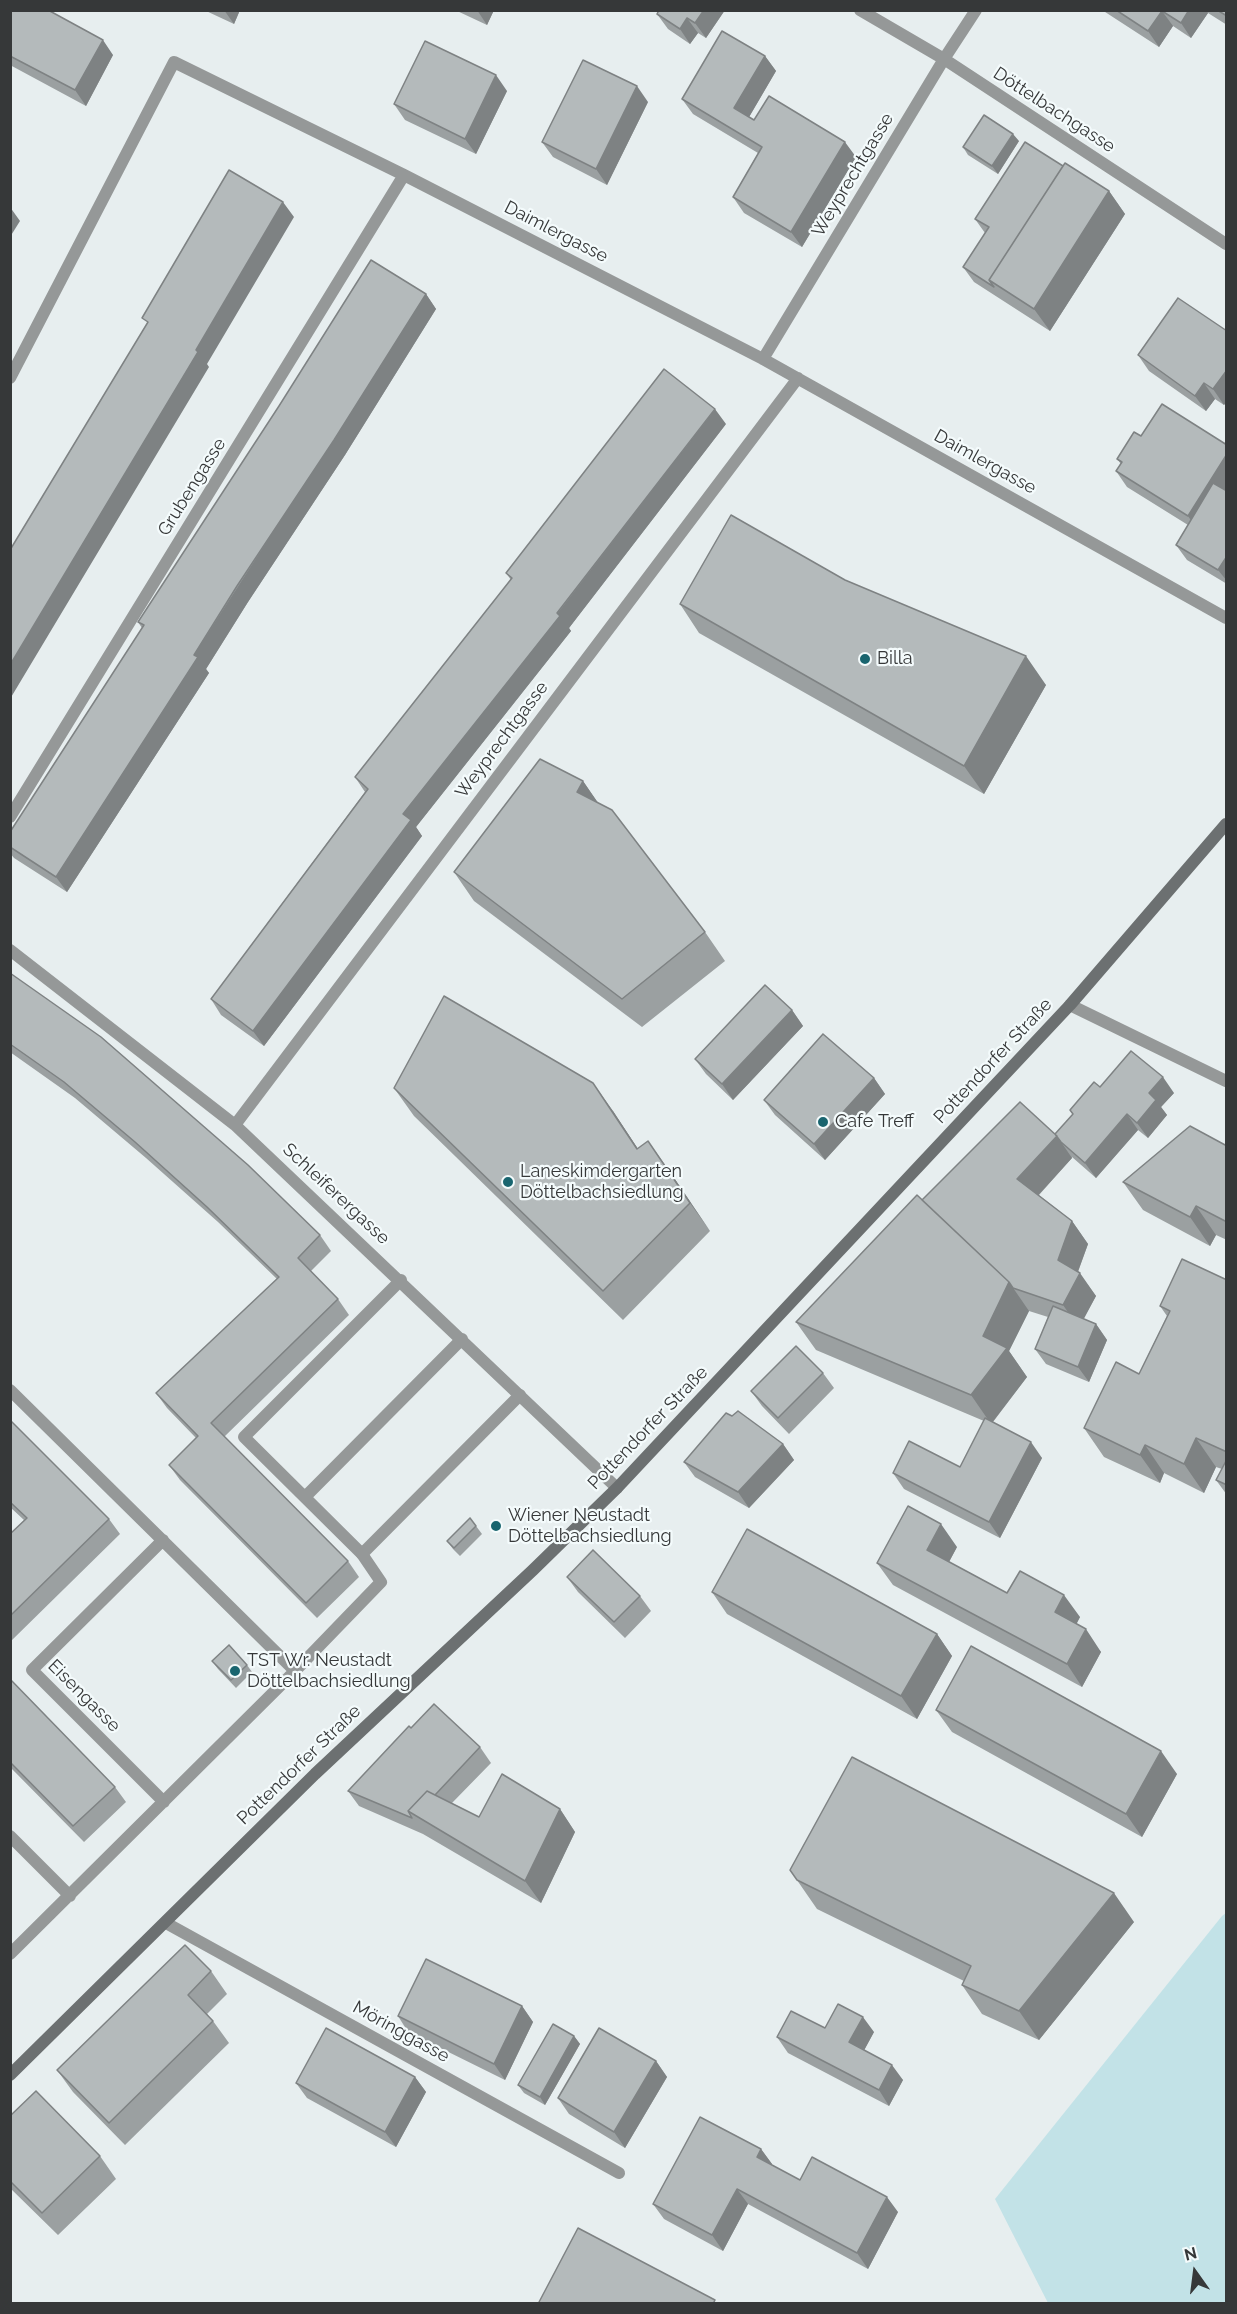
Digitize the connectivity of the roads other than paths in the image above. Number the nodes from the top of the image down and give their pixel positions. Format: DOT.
graph roads {
  1 [pos="860,10"];
  2 [pos="976,10"];
  3 [pos="944,59"];
  4 [pos="404,175"];
  5 [pos="1227,244"];
  6 [pos="763,358"];
  7 [pos="10,378"];
  8 [pos="798,378"];
  9 [pos="1227,618"];
  10 [pos="10,817"];
  11 [pos="1227,824"];
  12 [pos="10,950"];
  13 [pos="1070,1005"];
  14 [pos="1227,1081"];
  15 [pos="235,1125"];
  16 [pos="400,1280"];
  17 [pos="462,1339"];
  18 [pos="10,1390"];
  19 [pos="520,1395"];
  20 [pos="617,1488"];
  21 [pos="305,1497"];
  22 [pos="163,1540"];
  23 [pos="362,1554"];
  24 [pos="295,1671"];
  25 [pos="164,1802"];
  26 [pos="10,1836"];
  27 [pos="70,1896"];
  28 [pos="166,1923"];
  29 [pos="10,1954"];
  30 [pos="10,2075"];
  31 [pos="619,2173"];
  1 -- 3 [label="street, Döttelbachgasse"];
  2 -- 3 [label="street, Weyprechtgasse"];
  3 -- 5 [label="street, Döttelbachgasse"];
  3 -- 6 [label="street, Weyprechtgasse"];
  4 -- 6 [label="street, Daimlergasse"];
  4 -- 7 [label="street, Daimlergasse"];
  4 -- 10 [label="street, Grubengasse"];
  6 -- 8 [label="street, Daimlergasse"];
  8 -- 9 [label="street, Daimlergasse"];
  8 -- 15 [label="street, Weyprechtgasse"];
  11 -- 13 [label="main road, Pottendorfer Straße"];
  12 -- 15 [label="street, Schleiferergasse"];
  13 -- 14 [label="street"];
  13 -- 20 [label="main road, Pottendorfer Straße"];
  15 -- 16 [label="street, Schleiferergasse"];
  16 -- 17 [label="street, Schleiferergasse"];
  16 -- 21 [label="street"];
  17 -- 19 [label="street, Schleiferergasse"];
  17 -- 21 [label="street"];
  18 -- 22 [label="street"];
  19 -- 20 [label="street, Schleiferergasse"];
  19 -- 23 [label="street"];
  20 -- 28 [label="main road, Pottendorfer Straße"];
  21 -- 23 [label="street"];
  22 -- 24 [label="street"];
  22 -- 25 [label="street, Eisengasse"];
  23 -- 24 [label="street"];
  24 -- 25 [label="street"];
  25 -- 27 [label="street"];
  26 -- 27 [label="street"];
  27 -- 29 [label="street"];
  28 -- 30 [label="main road, Pottendorfer Straße"];
  28 -- 31 [label="street, Möringgasse"];
}
